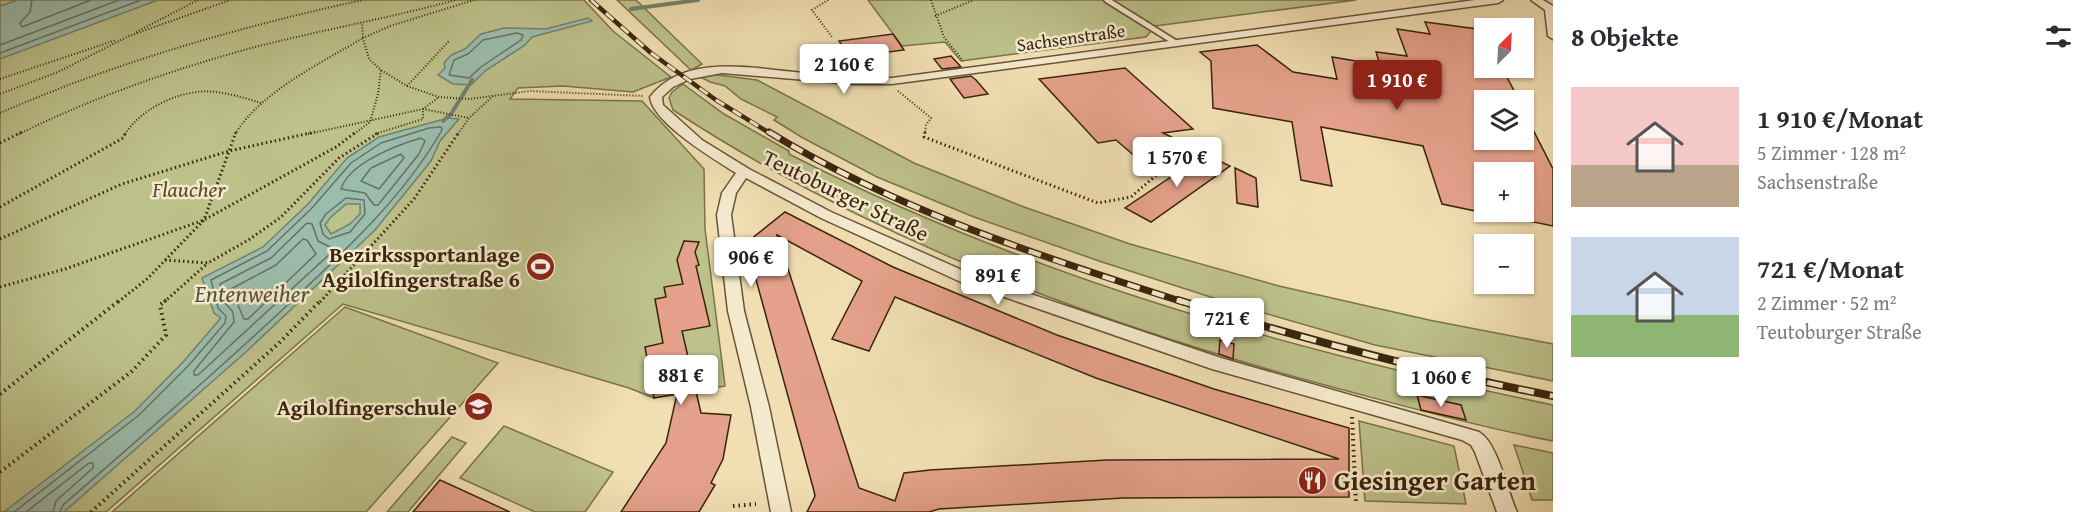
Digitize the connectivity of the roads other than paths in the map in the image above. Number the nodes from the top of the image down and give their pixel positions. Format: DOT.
graph roads {
  1 [pos="1107,0"];
  2 [pos="1498,0"];
  3 [pos="1536,0"];
  4 [pos="1553,36"];
  5 [pos="1176,43"];
  6 [pos="656,97"];
  7 [pos="744,172"];
  8 [pos="781,512"];
  9 [pos="1507,512"];
  1 -- 5 [label="lane"];
  2 -- 5 [label="street, Sachsenstraße"];
  3 -- 4 [label="street"];
  5 -- 6 [label="street, Sachsenstraße"];
  6 -- 7 [label="street, Teutoburger Straße"];
  7 -- 8 [label="street"];
  7 -- 9 [label="street, Teutoburger Straße"];
}
